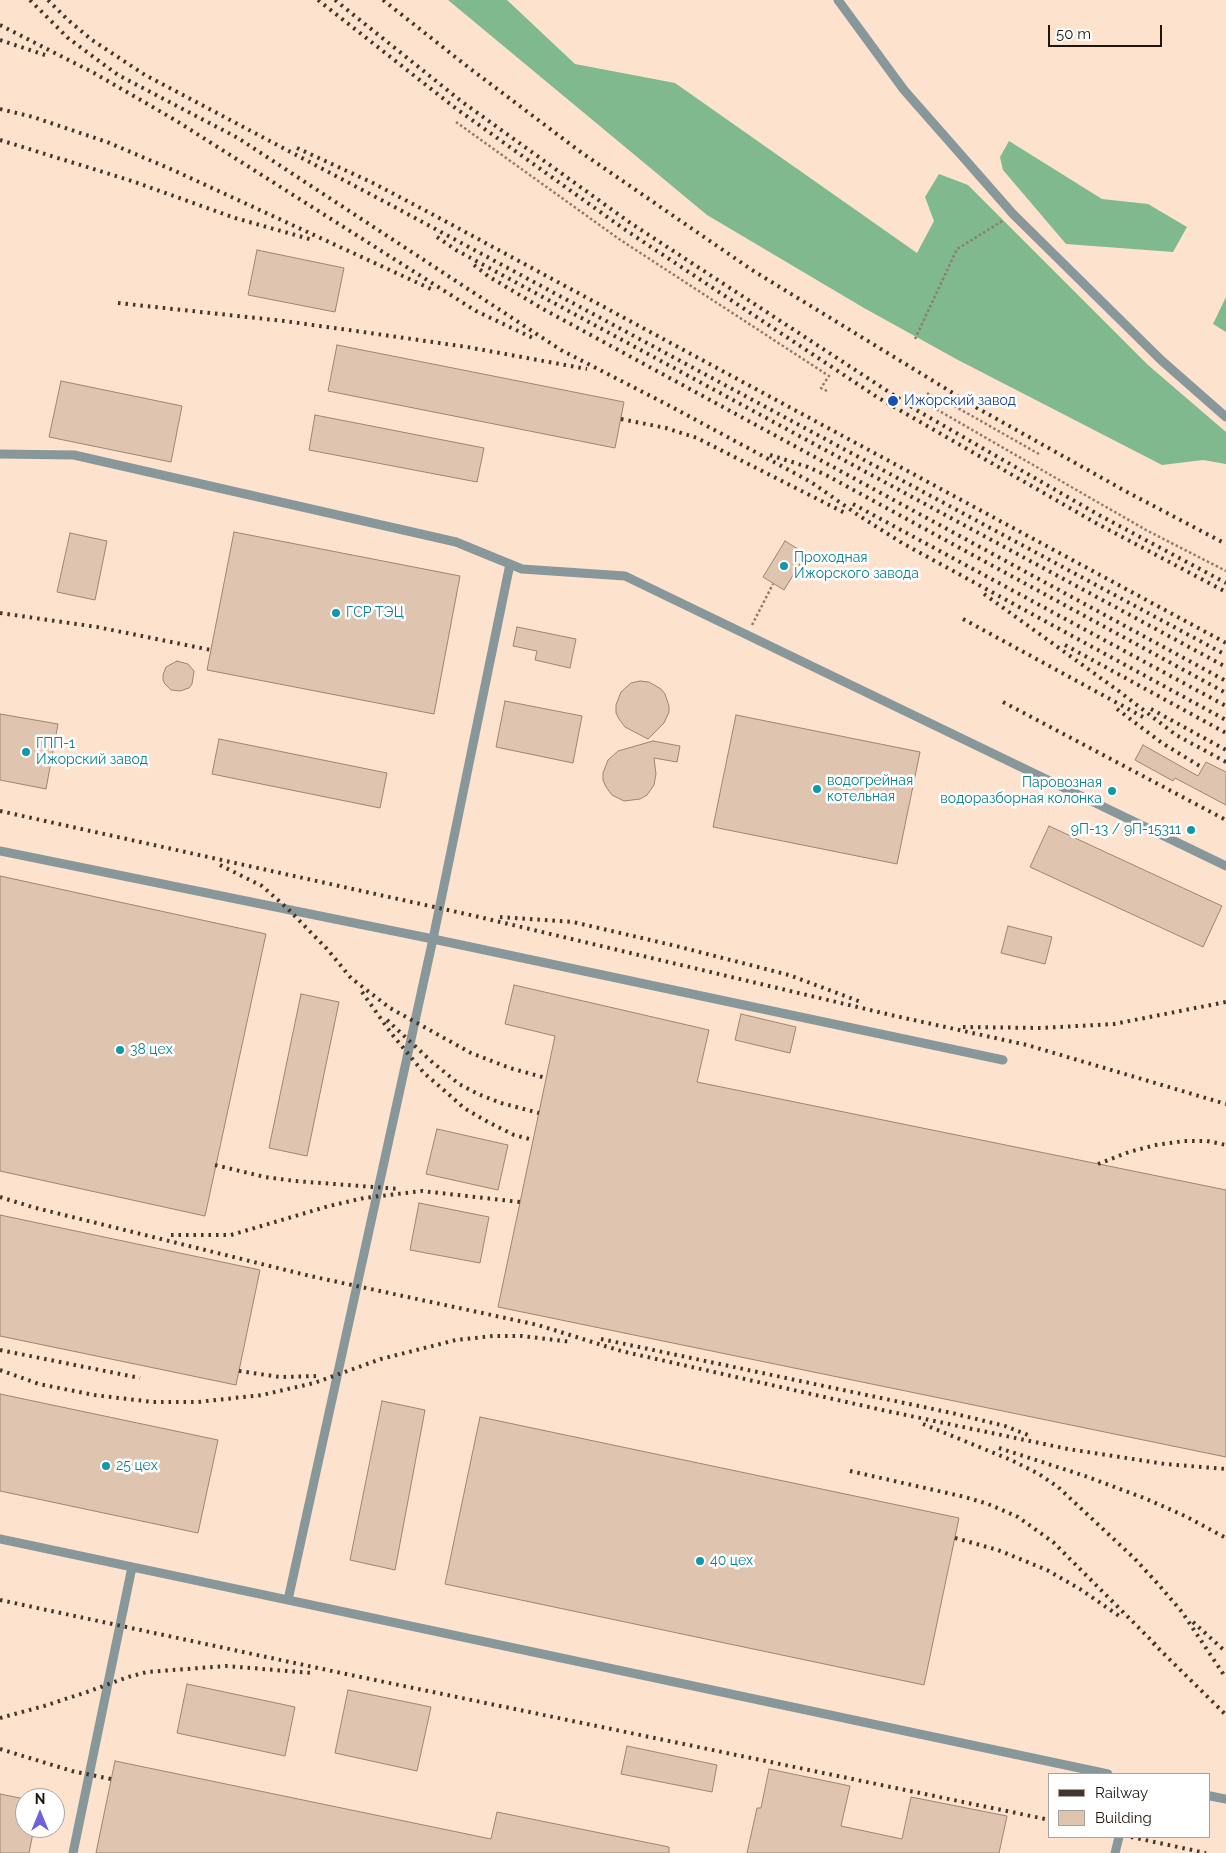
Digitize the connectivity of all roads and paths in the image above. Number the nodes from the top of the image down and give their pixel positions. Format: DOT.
graph roads {
  1 [pos="838,0"];
  2 [pos="456,122"];
  3 [pos="1013,214"];
  4 [pos="914,339"];
  5 [pos="827,391"];
  6 [pos="927,392"];
  7 [pos="934,396"];
  8 [pos="1226,417"];
  9 [pos="0,454"];
  10 [pos="1038,454"];
  11 [pos="510,564"];
  12 [pos="1226,571"];
  13 [pos="773,584"];
  14 [pos="747,635"];
  15 [pos="0,851"];
  16 [pos="1226,866"];
  17 [pos="433,939"];
  18 [pos="1003,1060"];
  19 [pos="0,1539"];
  20 [pos="132,1567"];
  21 [pos="288,1600"];
  22 [pos="1103,1773"];
  23 [pos="1211,1796"];
  24 [pos="1226,1799"];
  25 [pos="1119,1838"];
  26 [pos="73,1853"];
  27 [pos="1115,1853"];
  1 -- 3 [label="lane"];
  2 -- 5 [label="path"];
  3 -- 4 [label="path"];
  3 -- 8 [label="lane"];
  6 -- 7 [label="path"];
  7 -- 10 [label="path"];
  7 -- 12 [label="path"];
  9 -- 11 [label="lane"];
  11 -- 14 [label="lane"];
  11 -- 17 [label="lane"];
  13 -- 14 [label="path"];
  14 -- 16 [label="lane"];
  15 -- 17 [label="lane"];
  17 -- 18 [label="lane"];
  17 -- 21 [label="lane"];
  19 -- 20 [label="lane"];
  20 -- 21 [label="lane"];
  20 -- 26 [label="lane"];
  21 -- 22 [label="lane"];
  23 -- 24 [label="lane"];
  25 -- 27 [label="lane"];
}
